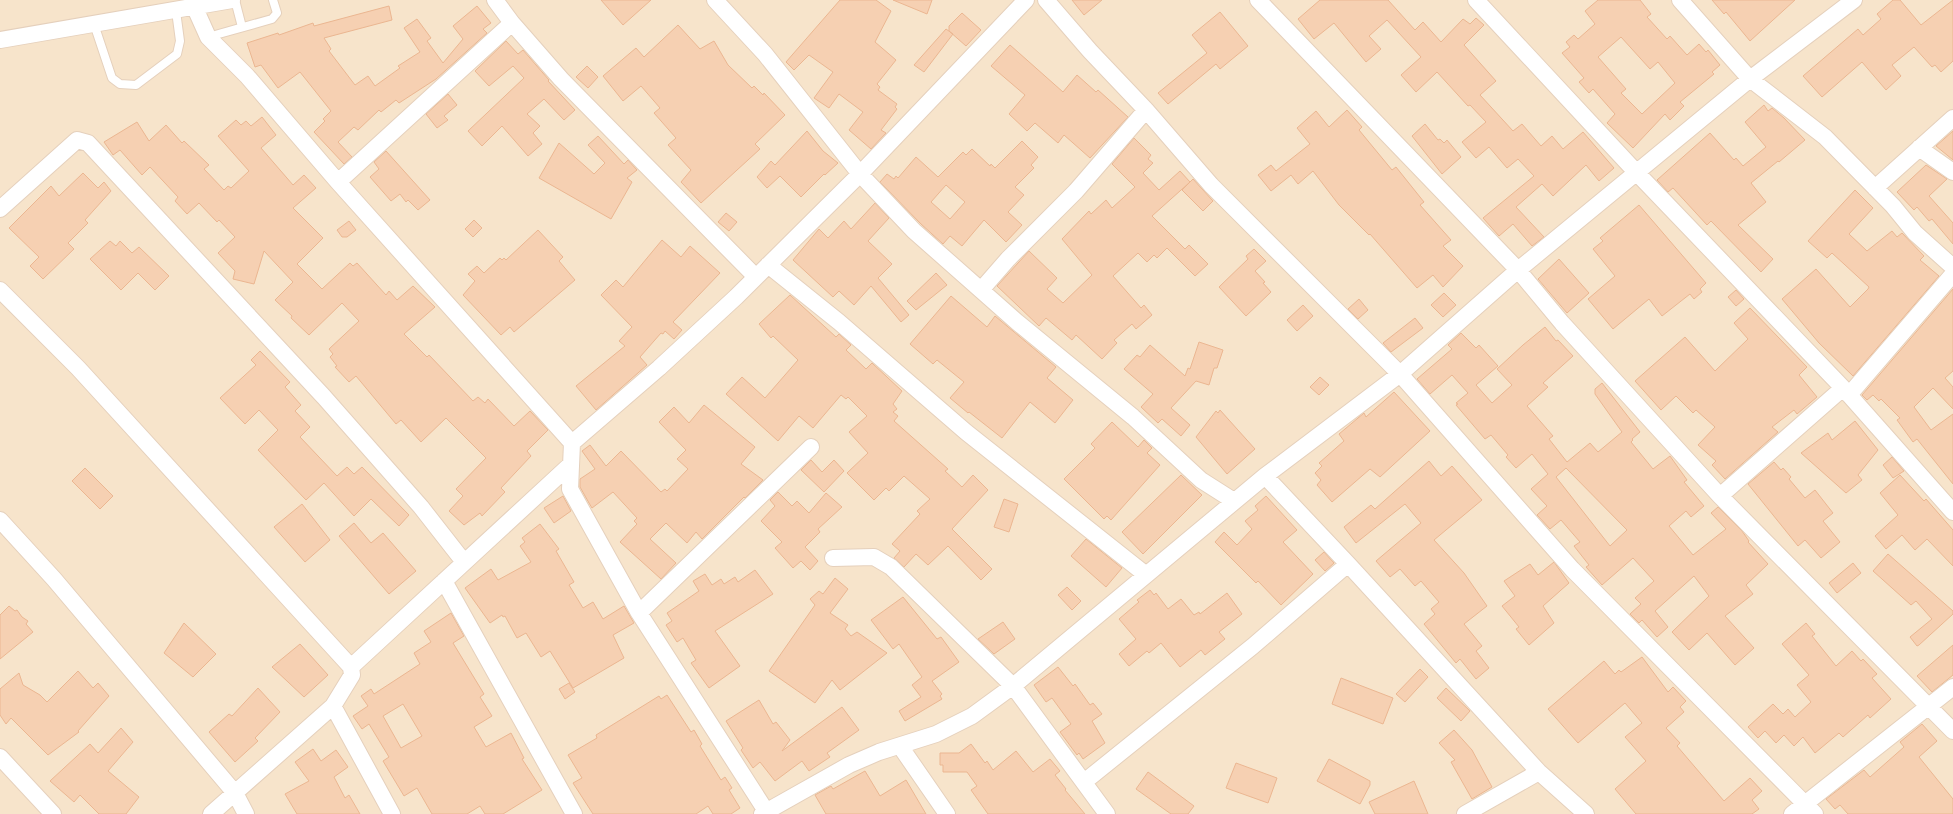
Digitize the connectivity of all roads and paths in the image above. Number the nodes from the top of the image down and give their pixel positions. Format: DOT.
graph roads {
  1 [pos="232,0"];
  2 [pos="236,0"];
  3 [pos="273,0"];
  4 [pos="495,0"];
  5 [pos="715,0"];
  6 [pos="1026,0"];
  7 [pos="1046,0"];
  8 [pos="1258,0"];
  9 [pos="1476,0"];
  10 [pos="1680,0"];
  11 [pos="1854,0"];
  12 [pos="195,8"];
  13 [pos="176,11"];
  14 [pos="512,23"];
  15 [pos="94,24"];
  16 [pos="242,27"];
  17 [pos="208,36"];
  18 [pos="0,40"];
  19 [pos="1750,79"];
  20 [pos="1146,110"];
  21 [pos="1953,118"];
  22 [pos="1919,148"];
  23 [pos="1636,172"];
  24 [pos="1953,172"];
  25 [pos="860,174"];
  26 [pos="338,182"];
  27 [pos="1875,188"];
  28 [pos="0,209"];
  29 [pos="768,265"];
  30 [pos="1953,267"];
  31 [pos="1518,270"];
  32 [pos="1953,274"];
  33 [pos="755,276"];
  34 [pos="0,290"];
  35 [pos="981,290"];
  36 [pos="1400,374"];
  37 [pos="1846,391"];
  38 [pos="572,443"];
  39 [pos="811,447"];
  40 [pos="570,465"];
  41 [pos="1265,476"];
  42 [pos="1720,496"];
  43 [pos="1234,501"];
  44 [pos="1953,512"];
  45 [pos="0,520"];
  46 [pos="833,558"];
  47 [pos="464,562"];
  48 [pos="1348,564"];
  49 [pos="1145,574"];
  50 [pos="444,581"];
  51 [pos="639,613"];
  52 [pos="351,667"];
  53 [pos="1012,686"];
  54 [pos="1953,687"];
  55 [pos="1929,705"];
  56 [pos="332,706"];
  57 [pos="1953,731"];
  58 [pos="900,746"];
  59 [pos="0,757"];
  60 [pos="1539,772"];
  61 [pos="1084,782"];
  62 [pos="235,793"];
  63 [pos="1810,809"];
  64 [pos="764,813"];
  65 [pos="52,814"];
  66 [pos="211,814"];
  67 [pos="246,814"];
  68 [pos="392,814"];
  69 [pos="574,814"];
  70 [pos="947,814"];
  71 [pos="1107,814"];
  72 [pos="1465,814"];
  73 [pos="1586,814"];
  74 [pos="1792,814"];
  1 -- 12 [label="street"];
  2 -- 16 [label="lane"];
  3 -- 16 [label="lane"];
  4 -- 14 [label="street"];
  5 -- 25 [label="street"];
  6 -- 25 [label="street"];
  7 -- 20 [label="street"];
  8 -- 31 [label="street"];
  9 -- 23 [label="street"];
  10 -- 19 [label="street"];
  11 -- 19 [label="street"];
  12 -- 13 [label="street"];
  12 -- 17 [label="street"];
  13 -- 15 [label="street"];
  13 -- 15 [label="lane"];
  14 -- 26 [label="street"];
  14 -- 33 [label="street"];
  15 -- 18 [label="street"];
  16 -- 17 [label="lane"];
  17 -- 26 [label="street"];
  19 -- 23 [label="street"];
  19 -- 27 [label="street"];
  20 -- 35 [label="street"];
  20 -- 36 [label="street"];
  21 -- 22 [label="street"];
  22 -- 24 [label="street"];
  22 -- 27 [label="street"];
  23 -- 31 [label="street"];
  23 -- 37 [label="street"];
  25 -- 29 [label="street"];
  25 -- 35 [label="street"];
  26 -- 38 [label="street"];
  27 -- 30 [label="street"];
  28 -- 47 [label="street"];
  29 -- 33 [label="street"];
  29 -- 49 [label="street"];
  31 -- 36 [label="street"];
  31 -- 42 [label="street"];
  32 -- 37 [label="street"];
  33 -- 38 [label="street"];
  34 -- 52 [label="street"];
  35 -- 43 [label="street"];
  36 -- 41 [label="street"];
  36 -- 63 [label="street"];
  37 -- 42 [label="street"];
  37 -- 44 [label="street"];
  38 -- 40 [label="street"];
  39 -- 51 [label="street"];
  40 -- 47 [label="street"];
  40 -- 51 [label="street"];
  41 -- 43 [label="street"];
  41 -- 48 [label="street"];
  42 -- 55 [label="street"];
  43 -- 49 [label="street"];
  45 -- 62 [label="street"];
  46 -- 53 [label="street"];
  47 -- 50 [label="street"];
  48 -- 60 [label="street"];
  48 -- 61 [label="street"];
  49 -- 53 [label="street"];
  50 -- 52 [label="street"];
  50 -- 69 [label="street"];
  51 -- 64 [label="street"];
  52 -- 56 [label="street"];
  53 -- 58 [label="street"];
  53 -- 61 [label="street"];
  54 -- 55 [label="street"];
  55 -- 57 [label="street"];
  55 -- 63 [label="street"];
  56 -- 62 [label="street"];
  56 -- 68 [label="street"];
  58 -- 64 [label="street"];
  58 -- 70 [label="street"];
  59 -- 65 [label="street"];
  60 -- 72 [label="street"];
  60 -- 73 [label="street"];
  61 -- 71 [label="street"];
  62 -- 66 [label="street"];
  62 -- 67 [label="street"];
  63 -- 74 [label="street"];
}
